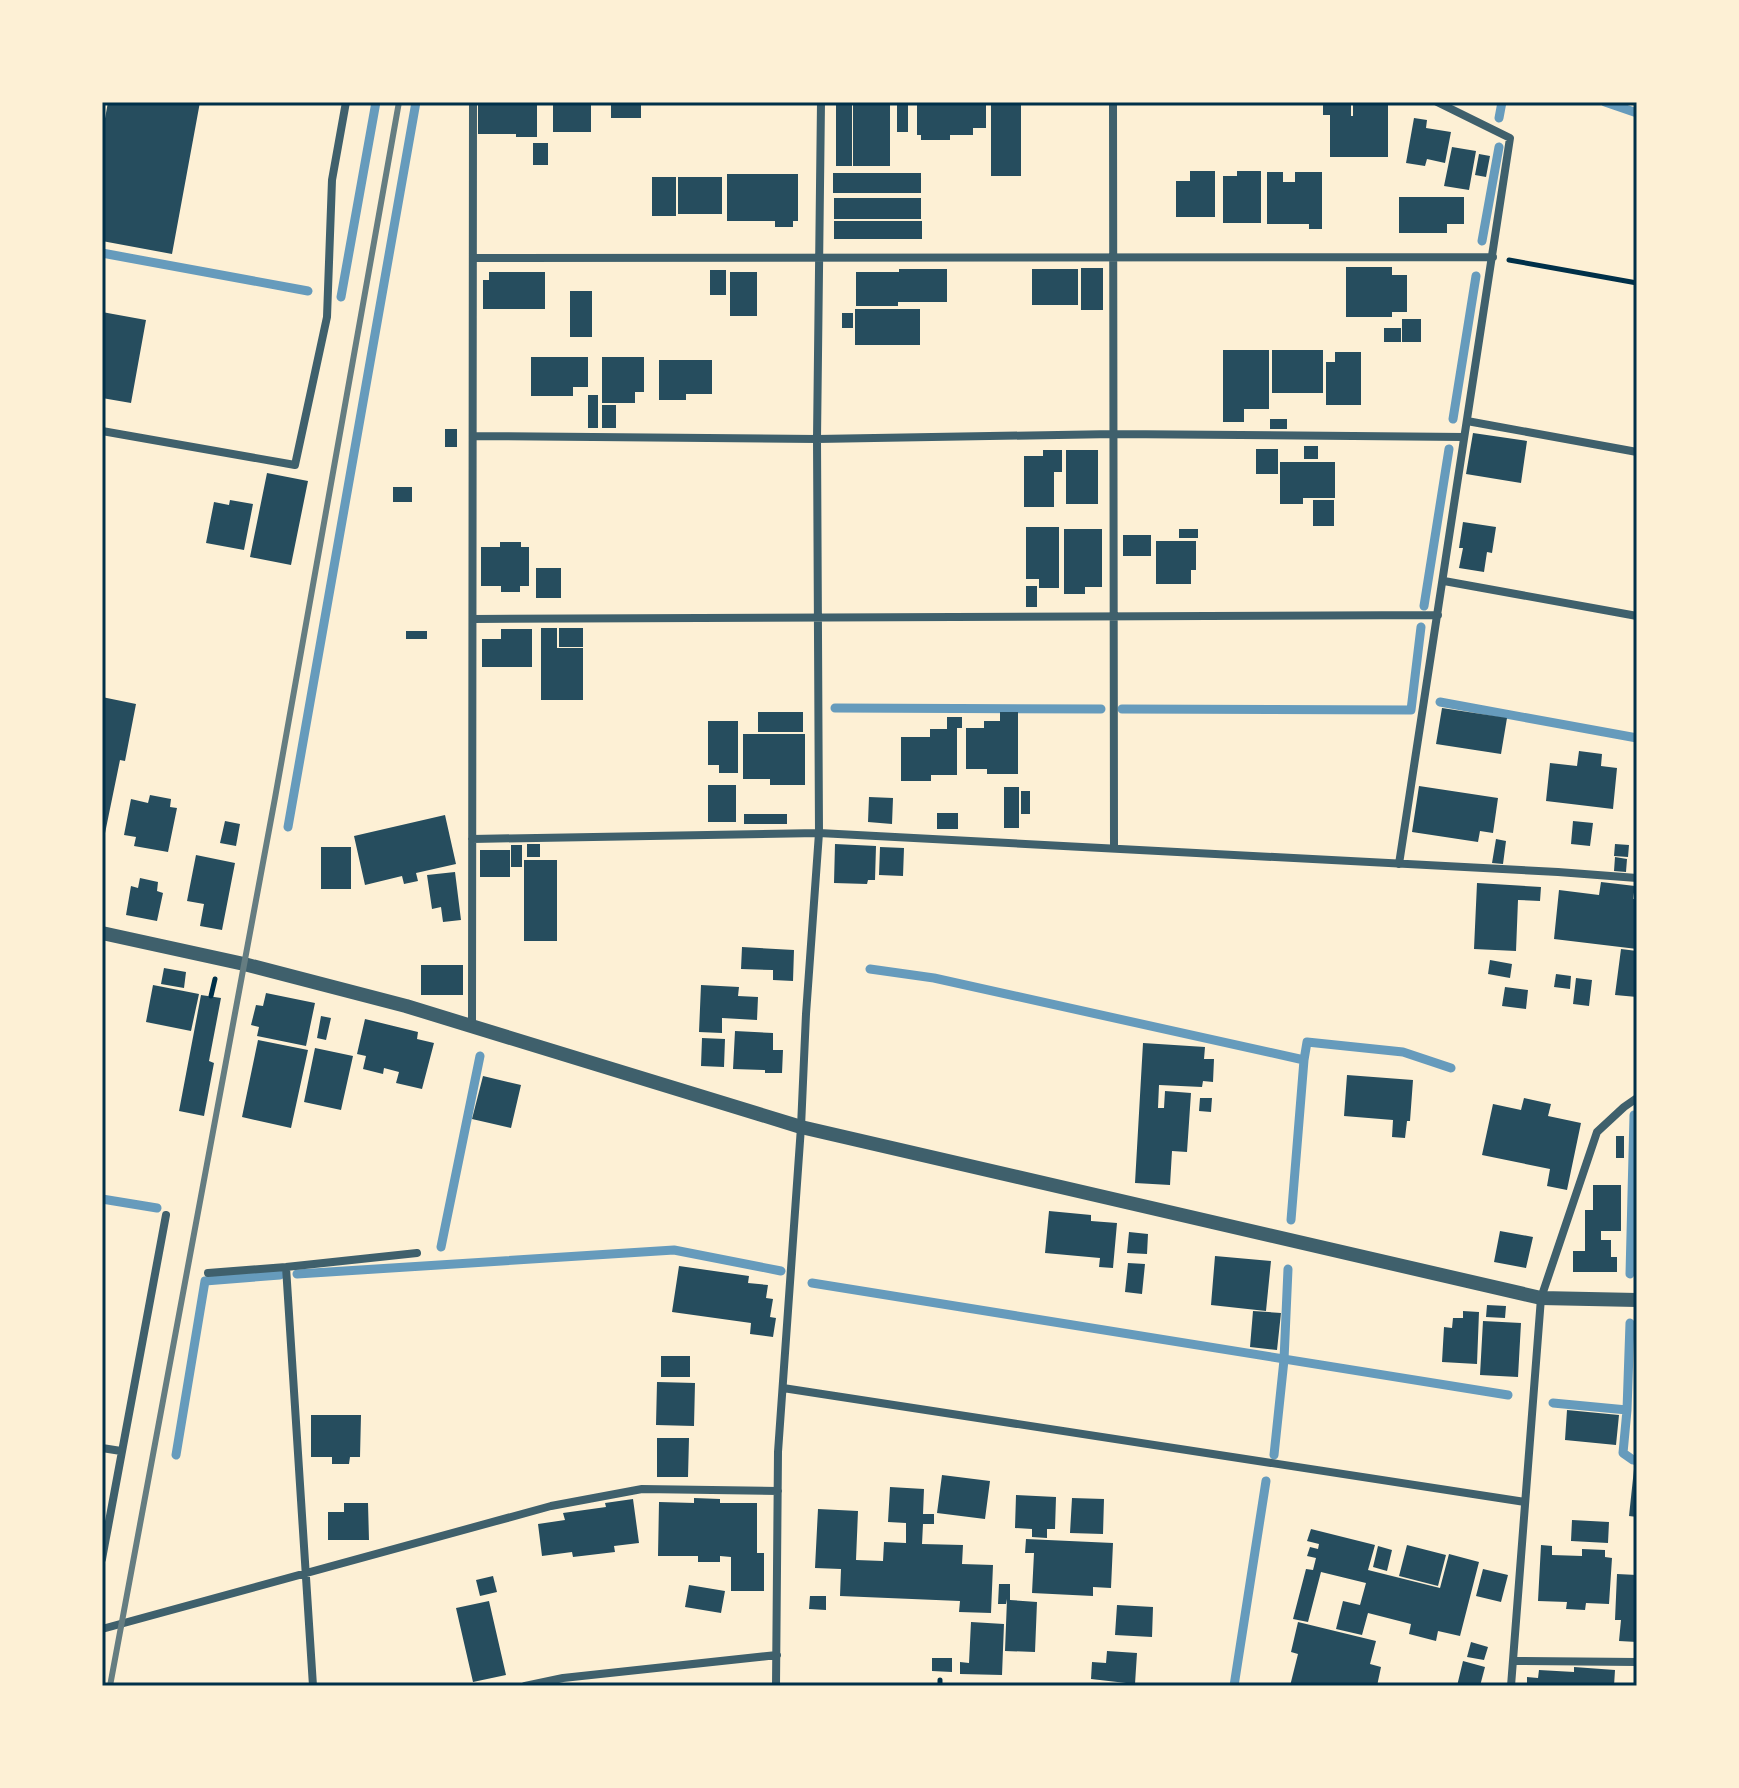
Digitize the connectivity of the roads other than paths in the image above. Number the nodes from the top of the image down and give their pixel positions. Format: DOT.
graph roads {
  1 [pos="346,102"];
  2 [pos="473,102"];
  3 [pos="821,102"];
  4 [pos="1113,102"];
  5 [pos="1437,102"];
  6 [pos="819,257"];
  7 [pos="1113,257"];
  8 [pos="1493,257"];
  9 [pos="473,258"];
  10 [pos="1467,421"];
  11 [pos="102,431"];
  12 [pos="1114,434"];
  13 [pos="473,436"];
  14 [pos="1464,437"];
  15 [pos="817,439"];
  16 [pos="1637,452"];
  17 [pos="1444,581"];
  18 [pos="1438,615"];
  19 [pos="1637,616"];
  20 [pos="1113,617"];
  21 [pos="818,618"];
  22 [pos="473,619"];
  23 [pos="819,833"];
  24 [pos="472,839"];
  25 [pos="1114,847"];
  26 [pos="1399,864"];
  27 [pos="1637,878"];
  28 [pos="102,933"];
  29 [pos="472,1026"];
  30 [pos="1637,1098"];
  31 [pos="801,1127"];
  32 [pos="166,1215"];
  33 [pos="417,1253"];
  34 [pos="286,1267"];
  35 [pos="208,1273"];
  36 [pos="1541,1298"];
  37 [pos="1637,1300"];
  38 [pos="783,1388"];
  39 [pos="102,1448"];
  40 [pos="121,1451"];
  41 [pos="778,1491"];
  42 [pos="1525,1502"];
  43 [pos="102,1559"];
  44 [pos="306,1572"];
  45 [pos="102,1629"];
  46 [pos="777,1655"];
  47 [pos="1513,1661"];
  48 [pos="1637,1662"];
  49 [pos="313,1686"];
  50 [pos="525,1686"];
  51 [pos="776,1686"];
  52 [pos="1511,1686"];
  1 -- 11 [label="street"];
  2 -- 9 [label="street"];
  3 -- 6 [label="street"];
  4 -- 7 [label="street"];
  5 -- 8 [label="street"];
  6 -- 7 [label="street"];
  6 -- 9 [label="street"];
  6 -- 15 [label="street"];
  7 -- 8 [label="street"];
  7 -- 12 [label="street"];
  8 -- 10 [label="street"];
  9 -- 13 [label="street"];
  10 -- 14 [label="street"];
  10 -- 16 [label="street"];
  12 -- 14 [label="street"];
  12 -- 15 [label="street"];
  12 -- 20 [label="street"];
  13 -- 15 [label="street"];
  13 -- 22 [label="street"];
  14 -- 17 [label="street"];
  15 -- 21 [label="street"];
  17 -- 18 [label="street"];
  17 -- 19 [label="street"];
  18 -- 20 [label="street"];
  18 -- 26 [label="street"];
  20 -- 21 [label="street"];
  20 -- 25 [label="street"];
  21 -- 22 [label="street"];
  21 -- 23 [label="street"];
  22 -- 24 [label="street"];
  23 -- 24 [label="street"];
  23 -- 25 [label="street"];
  23 -- 31 [label="street"];
  24 -- 29 [label="street"];
  25 -- 26 [label="street"];
  26 -- 27 [label="street"];
  28 -- 29 [label="street"];
  29 -- 31 [label="street"];
  30 -- 36 [label="street"];
  31 -- 36 [label="street"];
  31 -- 38 [label="street"];
  32 -- 40 [label="street"];
  33 -- 34 [label="street"];
  34 -- 35 [label="street"];
  34 -- 44 [label="street"];
  36 -- 37 [label="street"];
  36 -- 42 [label="street"];
  38 -- 41 [label="street"];
  38 -- 42 [label="street"];
  39 -- 40 [label="street"];
  40 -- 43 [label="street"];
  41 -- 44 [label="street"];
  41 -- 46 [label="street"];
  42 -- 47 [label="street"];
  44 -- 45 [label="street"];
  44 -- 49 [label="street"];
  46 -- 50 [label="street"];
  46 -- 51 [label="street"];
  47 -- 48 [label="street"];
  47 -- 52 [label="street"];
}
